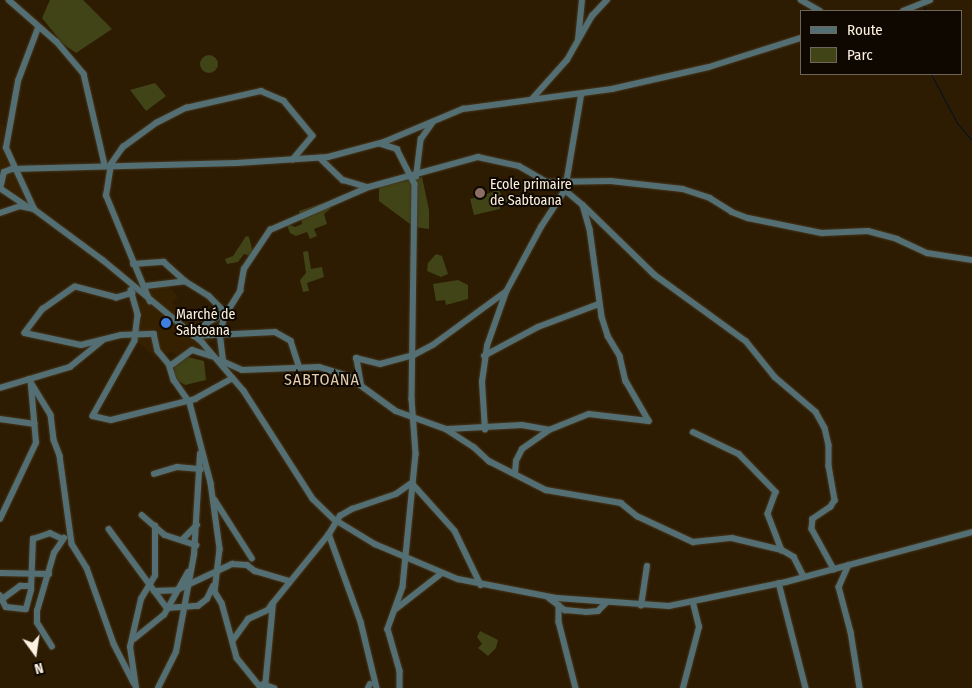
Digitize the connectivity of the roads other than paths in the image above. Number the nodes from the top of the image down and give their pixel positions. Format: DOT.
graph roads {
  1 [pos="9,0"];
  2 [pos="582,0"];
  3 [pos="607,0"];
  4 [pos="801,0"];
  5 [pos="930,0"];
  6 [pos="818,10"];
  7 [pos="905,10"];
  8 [pos="38,28"];
  9 [pos="800,38"];
  10 [pos="578,44"];
  11 [pos="581,95"];
  12 [pos="530,100"];
  13 [pos="433,121"];
  14 [pos="378,144"];
  15 [pos="320,158"];
  16 [pos="293,160"];
  17 [pos="108,165"];
  18 [pos="17,168"];
  19 [pos="414,175"];
  20 [pos="568,181"];
  21 [pos="369,187"];
  22 [pos="0,188"];
  23 [pos="565,190"];
  24 [pos="26,206"];
  25 [pos="583,206"];
  26 [pos="34,209"];
  27 [pos="0,213"];
  28 [pos="972,260"];
  29 [pos="133,264"];
  30 [pos="185,281"];
  31 [pos="128,284"];
  32 [pos="146,286"];
  33 [pos="506,292"];
  34 [pos="133,293"];
  35 [pos="150,302"];
  36 [pos="599,304"];
  37 [pos="226,313"];
  38 [pos="137,333"];
  39 [pos="220,334"];
  40 [pos="194,336"];
  41 [pos="102,341"];
  42 [pos="414,355"];
  43 [pos="484,356"];
  44 [pos="220,360"];
  45 [pos="170,366"];
  46 [pos="300,368"];
  47 [pos="233,378"];
  48 [pos="29,379"];
  49 [pos="361,385"];
  50 [pos="0,388"];
  51 [pos="188,400"];
  52 [pos="413,417"];
  53 [pos="0,419"];
  54 [pos="35,424"];
  55 [pos="446,429"];
  56 [pos="485,430"];
  57 [pos="549,430"];
  58 [pos="693,432"];
  59 [pos="199,447"];
  60 [pos="201,469"];
  61 [pos="515,473"];
  62 [pos="154,474"];
  63 [pos="412,483"];
  64 [pos="214,498"];
  65 [pos="142,515"];
  66 [pos="0,520"];
  67 [pos="337,521"];
  68 [pos="197,525"];
  69 [pos="155,526"];
  70 [pos="68,529"];
  71 [pos="109,529"];
  72 [pos="972,532"];
  73 [pos="330,534"];
  74 [pos="63,539"];
  75 [pos="182,540"];
  76 [pos="196,545"];
  77 [pos="782,550"];
  78 [pos="252,558"];
  79 [pos="407,558"];
  80 [pos="849,565"];
  81 [pos="647,566"];
  82 [pos="190,568"];
  83 [pos="834,569"];
  84 [pos="218,571"];
  85 [pos="0,573"];
  86 [pos="442,573"];
  87 [pos="30,574"];
  88 [pos="49,574"];
  89 [pos="804,577"];
  90 [pos="216,579"];
  91 [pos="289,581"];
  92 [pos="779,584"];
  93 [pos="149,585"];
  94 [pos="188,585"];
  95 [pos="481,585"];
  96 [pos="31,586"];
  97 [pos="177,590"];
  98 [pos="154,591"];
  99 [pos="547,596"];
  100 [pos="1,598"];
  101 [pos="693,602"];
  102 [pos="273,603"];
  103 [pos="606,603"];
  104 [pos="559,605"];
  105 [pos="641,606"];
  106 [pos="167,608"];
  107 [pos="184,609"];
  108 [pos="396,609"];
  109 [pos="134,640"];
  110 [pos="233,640"];
  111 [pos="52,647"];
  112 [pos="130,648"];
  113 [pos="120,655"];
  114 [pos="135,685"];
  115 [pos="262,686"];
  116 [pos="158,688"];
  117 [pos="274,688"];
  118 [pos="377,688"];
  119 [pos="400,688"];
  120 [pos="576,688"];
  121 [pos="683,688"];
  122 [pos="806,688"];
  123 [pos="860,688"];
  1 -- 8 [label="street"];
  2 -- 10 [label="street"];
  3 -- 10 [label="street"];
  4 -- 6 [label="street"];
  5 -- 7 [label="street"];
  8 -- 17 [label="street"];
  8 -- 18 [label="street"];
  9 -- 11 [label="street"];
  10 -- 12 [label="street"];
  11 -- 12 [label="street"];
  11 -- 20 [label="street"];
  12 -- 13 [label="street"];
  13 -- 14 [label="street"];
  13 -- 19 [label="street"];
  14 -- 15 [label="street"];
  14 -- 19 [label="street"];
  15 -- 16 [label="street"];
  15 -- 21 [label="street"];
  16 -- 17 [label="street"];
  16 -- 17 [label="street"];
  17 -- 18 [label="street"];
  17 -- 29 [label="street"];
  18 -- 22 [label="street"];
  18 -- 26 [label="street"];
  19 -- 20 [label="street"];
  19 -- 21 [label="street"];
  19 -- 42 [label="street"];
  20 -- 23 [label="street"];
  20 -- 28 [label="street"];
  21 -- 37 [label="street"];
  22 -- 24 [label="street"];
  23 -- 25 [label="street"];
  23 -- 33 [label="street"];
  24 -- 26 [label="street"];
  24 -- 27 [label="street"];
  25 -- 36 [label="street"];
  25 -- 83 [label="street"];
  26 -- 31 [label="street"];
  29 -- 30 [label="street"];
  29 -- 32 [label="street"];
  30 -- 32 [label="street"];
  30 -- 37 [label="street"];
  31 -- 34 [label="street"];
  31 -- 35 [label="street"];
  32 -- 35 [label="street"];
  33 -- 42 [label="street"];
  33 -- 43 [label="street"];
  34 -- 38 [label="street"];
  34 -- 41 [label="street"];
  35 -- 40 [label="street"];
  36 -- 43 [label="street"];
  36 -- 57 [label="street"];
  37 -- 39 [label="street"];
  37 -- 40 [label="street"];
  38 -- 41 [label="street"];
  38 -- 45 [label="street"];
  38 -- 51 [label="street"];
  39 -- 40 [label="street"];
  39 -- 44 [label="street"];
  39 -- 46 [label="street"];
  40 -- 44 [label="street"];
  41 -- 48 [label="street"];
  42 -- 49 [label="street"];
  42 -- 52 [label="street"];
  43 -- 56 [label="street"];
  44 -- 45 [label="street"];
  44 -- 46 [label="street"];
  44 -- 47 [label="street"];
  45 -- 51 [label="street"];
  46 -- 49 [label="street"];
  47 -- 51 [label="street"];
  47 -- 67 [label="street"];
  48 -- 50 [label="street"];
  48 -- 54 [label="street"];
  48 -- 70 [label="street"];
  49 -- 52 [label="street"];
  51 -- 59 [label="street"];
  52 -- 55 [label="street"];
  52 -- 63 [label="street"];
  53 -- 54 [label="street"];
  54 -- 66 [label="street"];
  55 -- 56 [label="street"];
  55 -- 61 [label="street"];
  56 -- 57 [label="street"];
  57 -- 61 [label="street"];
  58 -- 77 [label="street"];
  59 -- 60 [label="street"];
  59 -- 64 [label="street"];
  60 -- 62 [label="street"];
  60 -- 68 [label="street"];
  61 -- 77 [label="street"];
  63 -- 67 [label="street"];
  63 -- 79 [label="street"];
  63 -- 95 [label="street"];
  64 -- 78 [label="street"];
  64 -- 84 [label="street"];
  65 -- 69 [label="street"];
  67 -- 73 [label="street"];
  67 -- 79 [label="street"];
  68 -- 75 [label="street"];
  68 -- 76 [label="street"];
  69 -- 75 [label="street"];
  69 -- 93 [label="street"];
  70 -- 74 [label="street"];
  70 -- 113 [label="street"];
  71 -- 93 [label="street"];
  72 -- 80 [label="street"];
  73 -- 91 [label="street"];
  73 -- 118 [label="street"];
  74 -- 87 [label="street"];
  74 -- 88 [label="street"];
  75 -- 76 [label="street"];
  76 -- 82 [label="street"];
  77 -- 89 [label="street"];
  79 -- 86 [label="street"];
  79 -- 108 [label="street"];
  80 -- 83 [label="street"];
  80 -- 123 [label="street"];
  81 -- 105 [label="street"];
  82 -- 94 [label="street"];
  82 -- 97 [label="street"];
  83 -- 89 [label="street"];
  84 -- 90 [label="street"];
  84 -- 91 [label="street"];
  84 -- 94 [label="street"];
  85 -- 87 [label="street"];
  86 -- 95 [label="street"];
  86 -- 108 [label="street"];
  87 -- 88 [label="street"];
  87 -- 96 [label="street"];
  88 -- 111 [label="street"];
  89 -- 92 [label="street"];
  90 -- 107 [label="street"];
  90 -- 110 [label="street"];
  91 -- 102 [label="street"];
  92 -- 101 [label="street"];
  92 -- 122 [label="street"];
  93 -- 98 [label="street"];
  93 -- 109 [label="street"];
  94 -- 97 [label="street"];
  94 -- 107 [label="street"];
  95 -- 99 [label="street"];
  96 -- 100 [label="street"];
  96 -- 100 [label="street"];
  97 -- 98 [label="street"];
  97 -- 106 [label="street"];
  98 -- 106 [label="street"];
  99 -- 103 [label="street"];
  99 -- 104 [label="street"];
  101 -- 105 [label="street"];
  101 -- 121 [label="street"];
  102 -- 110 [label="street"];
  102 -- 115 [label="street"];
  103 -- 104 [label="street"];
  103 -- 105 [label="street"];
  104 -- 120 [label="street"];
  106 -- 107 [label="street"];
  106 -- 109 [label="street"];
  107 -- 116 [label="street"];
  108 -- 119 [label="street"];
  109 -- 112 [label="street"];
  110 -- 115 [label="street"];
  112 -- 113 [label="street"];
  112 -- 114 [label="street"];
  113 -- 114 [label="street"];
  115 -- 117 [label="street"];
}
